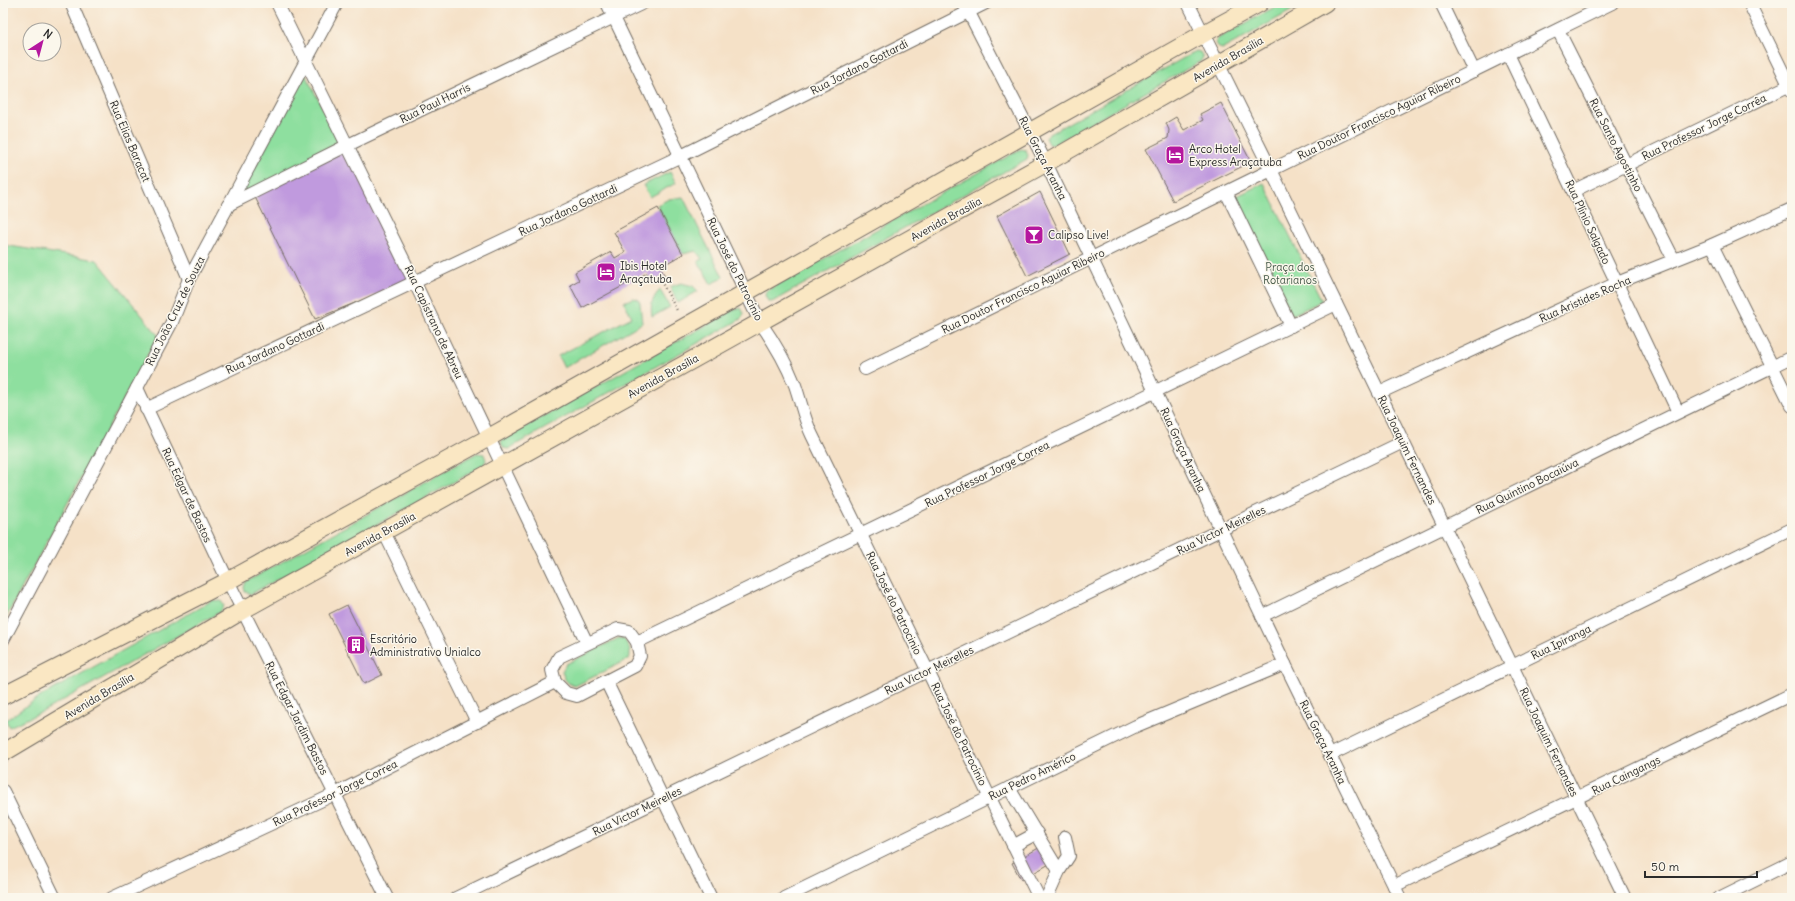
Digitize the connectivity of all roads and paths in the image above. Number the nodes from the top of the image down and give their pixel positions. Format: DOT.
graph roads {
  1 [pos="71,3"];
  2 [pos="277,3"];
  3 [pos="337,3"];
  4 [pos="607,3"];
  5 [pos="643,3"];
  6 [pos="986,3"];
  7 [pos="1188,3"];
  8 [pos="1260,3"];
  9 [pos="1325,3"];
  10 [pos="1441,3"];
  11 [pos="1612,3"];
  12 [pos="1749,3"];
  13 [pos="966,7"];
  14 [pos="614,17"];
  15 [pos="1558,30"];
  16 [pos="1203,34"];
  17 [pos="1508,54"];
  18 [pos="305,61"];
  19 [pos="1218,64"];
  20 [pos="1474,71"];
  21 [pos="1791,87"];
  22 [pos="1030,132"];
  23 [pos="348,145"];
  24 [pos="681,156"];
  25 [pos="1046,163"];
  26 [pos="1626,166"];
  27 [pos="1271,170"];
  28 [pos="1226,192"];
  29 [pos="1573,192"];
  30 [pos="228,205"];
  31 [pos="1792,209"];
  32 [pos="1712,245"];
  33 [pos="1091,258"];
  34 [pos="1674,260"];
  35 [pos="657,274"];
  36 [pos="189,279"];
  37 [pos="415,283"];
  38 [pos="1616,283"];
  39 [pos="745,291"];
  40 [pos="1336,304"];
  41 [pos="760,322"];
  42 [pos="686,326"];
  43 [pos="1291,326"];
  44 [pos="1792,357"];
  45 [pos="1773,366"];
  46 [pos="865,369"];
  47 [pos="137,388"];
  48 [pos="1155,392"];
  49 [pos="1379,393"];
  50 [pos="1792,406"];
  51 [pos="146,409"];
  52 [pos="1678,412"];
  53 [pos="488,438"];
  54 [pos="1403,442"];
  55 [pos="502,466"];
  56 [pos="1444,526"];
  57 [pos="1792,529"];
  58 [pos="1221,530"];
  59 [pos="384,532"];
  60 [pos="861,534"];
  61 [pos="228,581"];
  62 [pos="243,610"];
  63 [pos="1262,616"];
  64 [pos="3,640"];
  65 [pos="637,642"];
  66 [pos="587,643"];
  67 [pos="1285,664"];
  68 [pos="1512,666"];
  69 [pos="928,671"];
  70 [pos="606,681"];
  71 [pos="556,682"];
  72 [pos="1792,694"];
  73 [pos="3,696"];
  74 [pos="477,722"];
  75 [pos="3,753"];
  76 [pos="1330,756"];
  77 [pos="1009,788"];
  78 [pos="3,791"];
  79 [pos="335,794"];
  80 [pos="989,797"];
  81 [pos="663,798"];
  82 [pos="1577,799"];
  83 [pos="1037,833"];
  84 [pos="1065,837"];
  85 [pos="1013,846"];
  86 [pos="1792,862"];
  87 [pos="1059,871"];
  88 [pos="1394,886"];
  89 [pos="55,898"];
  90 [pos="112,898"];
  91 [pos="387,898"];
  92 [pos="456,898"];
  93 [pos="711,898"];
  94 [pos="784,898"];
  95 [pos="1039,898"];
  96 [pos="1047,898"];
  97 [pos="1400,898"];
  98 [pos="1625,898"];
  99 [pos="1719,898"];
  1 -- 36 [label="street, Rua Elias Baracat"];
  2 -- 18 [label="street, Rua Capistrano de Abreu"];
  3 -- 18 [label="street, Rua João Cruz de Souza"];
  4 -- 14 [label="street, Rua José do Patrocínio"];
  5 -- 14 [label="street, Rua Paul Harris"];
  6 -- 13 [label="street, Rua Jordano Gottardi"];
  7 -- 16 [label="street, Rua Joaquim Fernandes"];
  8 -- 16 [label="main road"];
  9 -- 19 [label="main road, Avenida Brasília"];
  10 -- 20 [label="street"];
  11 -- 15 [label="street, Rua Doutor Francisco Aguiar Ribeiro"];
  12 -- 21 [label="street"];
  13 -- 22 [label="street, Rua Graça Aranha"];
  13 -- 24 [label="street, Rua Jordano Gottardi"];
  14 -- 23 [label="street, Rua Paul Harris"];
  14 -- 24 [label="street, Rua José do Patrocínio"];
  15 -- 17 [label="street, Rua Doutor Francisco Aguiar Ribeiro"];
  15 -- 26 [label="street, Rua Santo Agostinho"];
  16 -- 19 [label="street, Rua Joaquim Fernandes"];
  16 -- 22 [label="main road"];
  17 -- 20 [label="street, Rua Doutor Francisco Aguiar Ribeiro"];
  17 -- 29 [label="street, Rua Plínio Salgado"];
  18 -- 23 [label="street, Rua Capistrano de Abreu"];
  18 -- 30 [label="street, Rua João Cruz de Souza"];
  19 -- 25 [label="main road, Avenida Brasília"];
  19 -- 27 [label="street, Rua Joaquim Fernandes"];
  20 -- 27 [label="street, Rua Doutor Francisco Aguiar Ribeiro"];
  21 -- 26 [label="street, Rua Professor Jorge Corrêa"];
  22 -- 25 [label="street, Rua Graça Aranha"];
  22 -- 39 [label="main road"];
  23 -- 30 [label="street, Rua Paul Harris"];
  23 -- 37 [label="street, Rua Capistrano de Abreu"];
  24 -- 37 [label="street, Rua Jordano Gottardi"];
  24 -- 39 [label="street, Rua José do Patrocínio"];
  25 -- 33 [label="street, Rua Graça Aranha"];
  25 -- 41 [label="main road, Avenida Brasília"];
  26 -- 29 [label="street, Rua Professor Jorge Corrêa"];
  26 -- 34 [label="street, Rua Santo Agostinho"];
  27 -- 28 [label="street, Rua Doutor Francisco Aguiar Ribeiro"];
  27 -- 40 [label="street, Rua Joaquim Fernandes"];
  28 -- 33 [label="street, Rua Doutor Francisco Aguiar Ribeiro"];
  28 -- 43 [label="street"];
  29 -- 38 [label="street, Rua Plínio Salgado"];
  30 -- 36 [label="street, Rua João Cruz de Souza"];
  31 -- 32 [label="street, Rua Aristides Rocha"];
  32 -- 34 [label="street, Rua Aristides Rocha"];
  32 -- 45 [label="street"];
  33 -- 46 [label="street, Rua Doutor Francisco Aguiar Ribeiro"];
  33 -- 48 [label="street, Rua Graça Aranha"];
  34 -- 38 [label="street, Rua Aristides Rocha"];
  35 -- 42 [label="path"];
  36 -- 47 [label="street, Rua João Cruz de Souza"];
  37 -- 51 [label="street, Rua Jordano Gottardi"];
  37 -- 53 [label="street, Rua Capistrano de Abreu"];
  38 -- 49 [label="street, Rua Aristides Rocha"];
  38 -- 52 [label="street, Rua Plínio Salgado"];
  39 -- 41 [label="street, Rua José do Patrocínio"];
  39 -- 42 [label="main road"];
  40 -- 43 [label="street, Rua Professor Jorge Correa"];
  40 -- 49 [label="street, Rua Joaquim Fernandes"];
  41 -- 55 [label="main road, Avenida Brasília"];
  41 -- 60 [label="street, Rua José do Patrocínio"];
  42 -- 53 [label="main road"];
  43 -- 48 [label="street, Rua Professor Jorge Correa"];
  44 -- 45 [label="street, Rua Quintino Bocaiúva"];
  45 -- 50 [label="street"];
  45 -- 52 [label="street, Rua Quintino Bocaiúva"];
  47 -- 51 [label="street, Rua Edgar de Bastos"];
  47 -- 64 [label="street, Rua João Cruz de Souza"];
  48 -- 58 [label="street, Rua Graça Aranha"];
  48 -- 60 [label="street, Rua Professor Jorge Correa"];
  49 -- 54 [label="street, Rua Joaquim Fernandes"];
  51 -- 61 [label="street, Rua Edgar de Bastos"];
  52 -- 56 [label="street, Rua Quintino Bocaiúva"];
  53 -- 55 [label="street, Rua Capistrano de Abreu"];
  53 -- 61 [label="main road"];
  54 -- 56 [label="street, Rua Joaquim Fernandes"];
  54 -- 58 [label="street, Rua Victor Meirelles"];
  55 -- 59 [label="main road, Avenida Brasília"];
  55 -- 66 [label="street, Rua Capistrano de Abreu"];
  56 -- 63 [label="street, Rua Quintino Bocaiúva"];
  56 -- 68 [label="street, Rua Joaquim Fernandes"];
  57 -- 68 [label="street, Rua Ipiranga"];
  58 -- 63 [label="street, Rua Graça Aranha"];
  58 -- 69 [label="street, Rua Victor Meirelles"];
  59 -- 62 [label="main road, Avenida Brasília"];
  59 -- 74 [label="street"];
  60 -- 65 [label="street, Rua Professor Jorge Correa"];
  60 -- 69 [label="street, Rua José do Patrocinio"];
  61 -- 62 [label="street, Rua Edgar Jardim Bastos"];
  61 -- 73 [label="main road"];
  62 -- 75 [label="main road, Avenida Brasília"];
  62 -- 79 [label="street, Rua Edgar Jardim Bastos"];
  63 -- 67 [label="street, Rua Graça Aranha"];
  65 -- 66 [label="street"];
  65 -- 70 [label="street"];
  66 -- 71 [label="street"];
  67 -- 76 [label="street, Rua Graça Aranha"];
  67 -- 77 [label="street, Rua Pedro Américo"];
  68 -- 76 [label="street, Rua Ipiranga"];
  68 -- 82 [label="street, Rua Joaquim Fernandes"];
  69 -- 80 [label="street, Rua José do Patrocínio"];
  69 -- 81 [label="street, Rua Victor Meirelles"];
  70 -- 71 [label="street"];
  70 -- 81 [label="street"];
  71 -- 74 [label="street, Rua Professor Jorge Correa"];
  72 -- 82 [label="street, Rua Caingangs"];
  74 -- 79 [label="street, Rua Professor Jorge Correa"];
  76 -- 88 [label="street, Rua Graça Aranha"];
  77 -- 80 [label="street, Rua Pedro Américo"];
  77 -- 83 [label="street"];
  78 -- 89 [label="street"];
  79 -- 90 [label="street, Rua Professor Jorge Correa"];
  79 -- 91 [label="street, Rua Edgar Jardim Bastos"];
  80 -- 85 [label="street"];
  80 -- 94 [label="street, Rua Pedro Américo"];
  81 -- 92 [label="street, Rua Victor Meirelles"];
  81 -- 93 [label="street"];
  82 -- 88 [label="street, Rua Caingangs"];
  82 -- 98 [label="street, Rua Joaquim Fernandes"];
  83 -- 85 [label="street"];
  83 -- 87 [label="street"];
  84 -- 87 [label="street"];
  85 -- 95 [label="street"];
  86 -- 99 [label="street"];
  87 -- 96 [label="street"];
  88 -- 97 [label="street, Rua Graça Aranha"];
}
